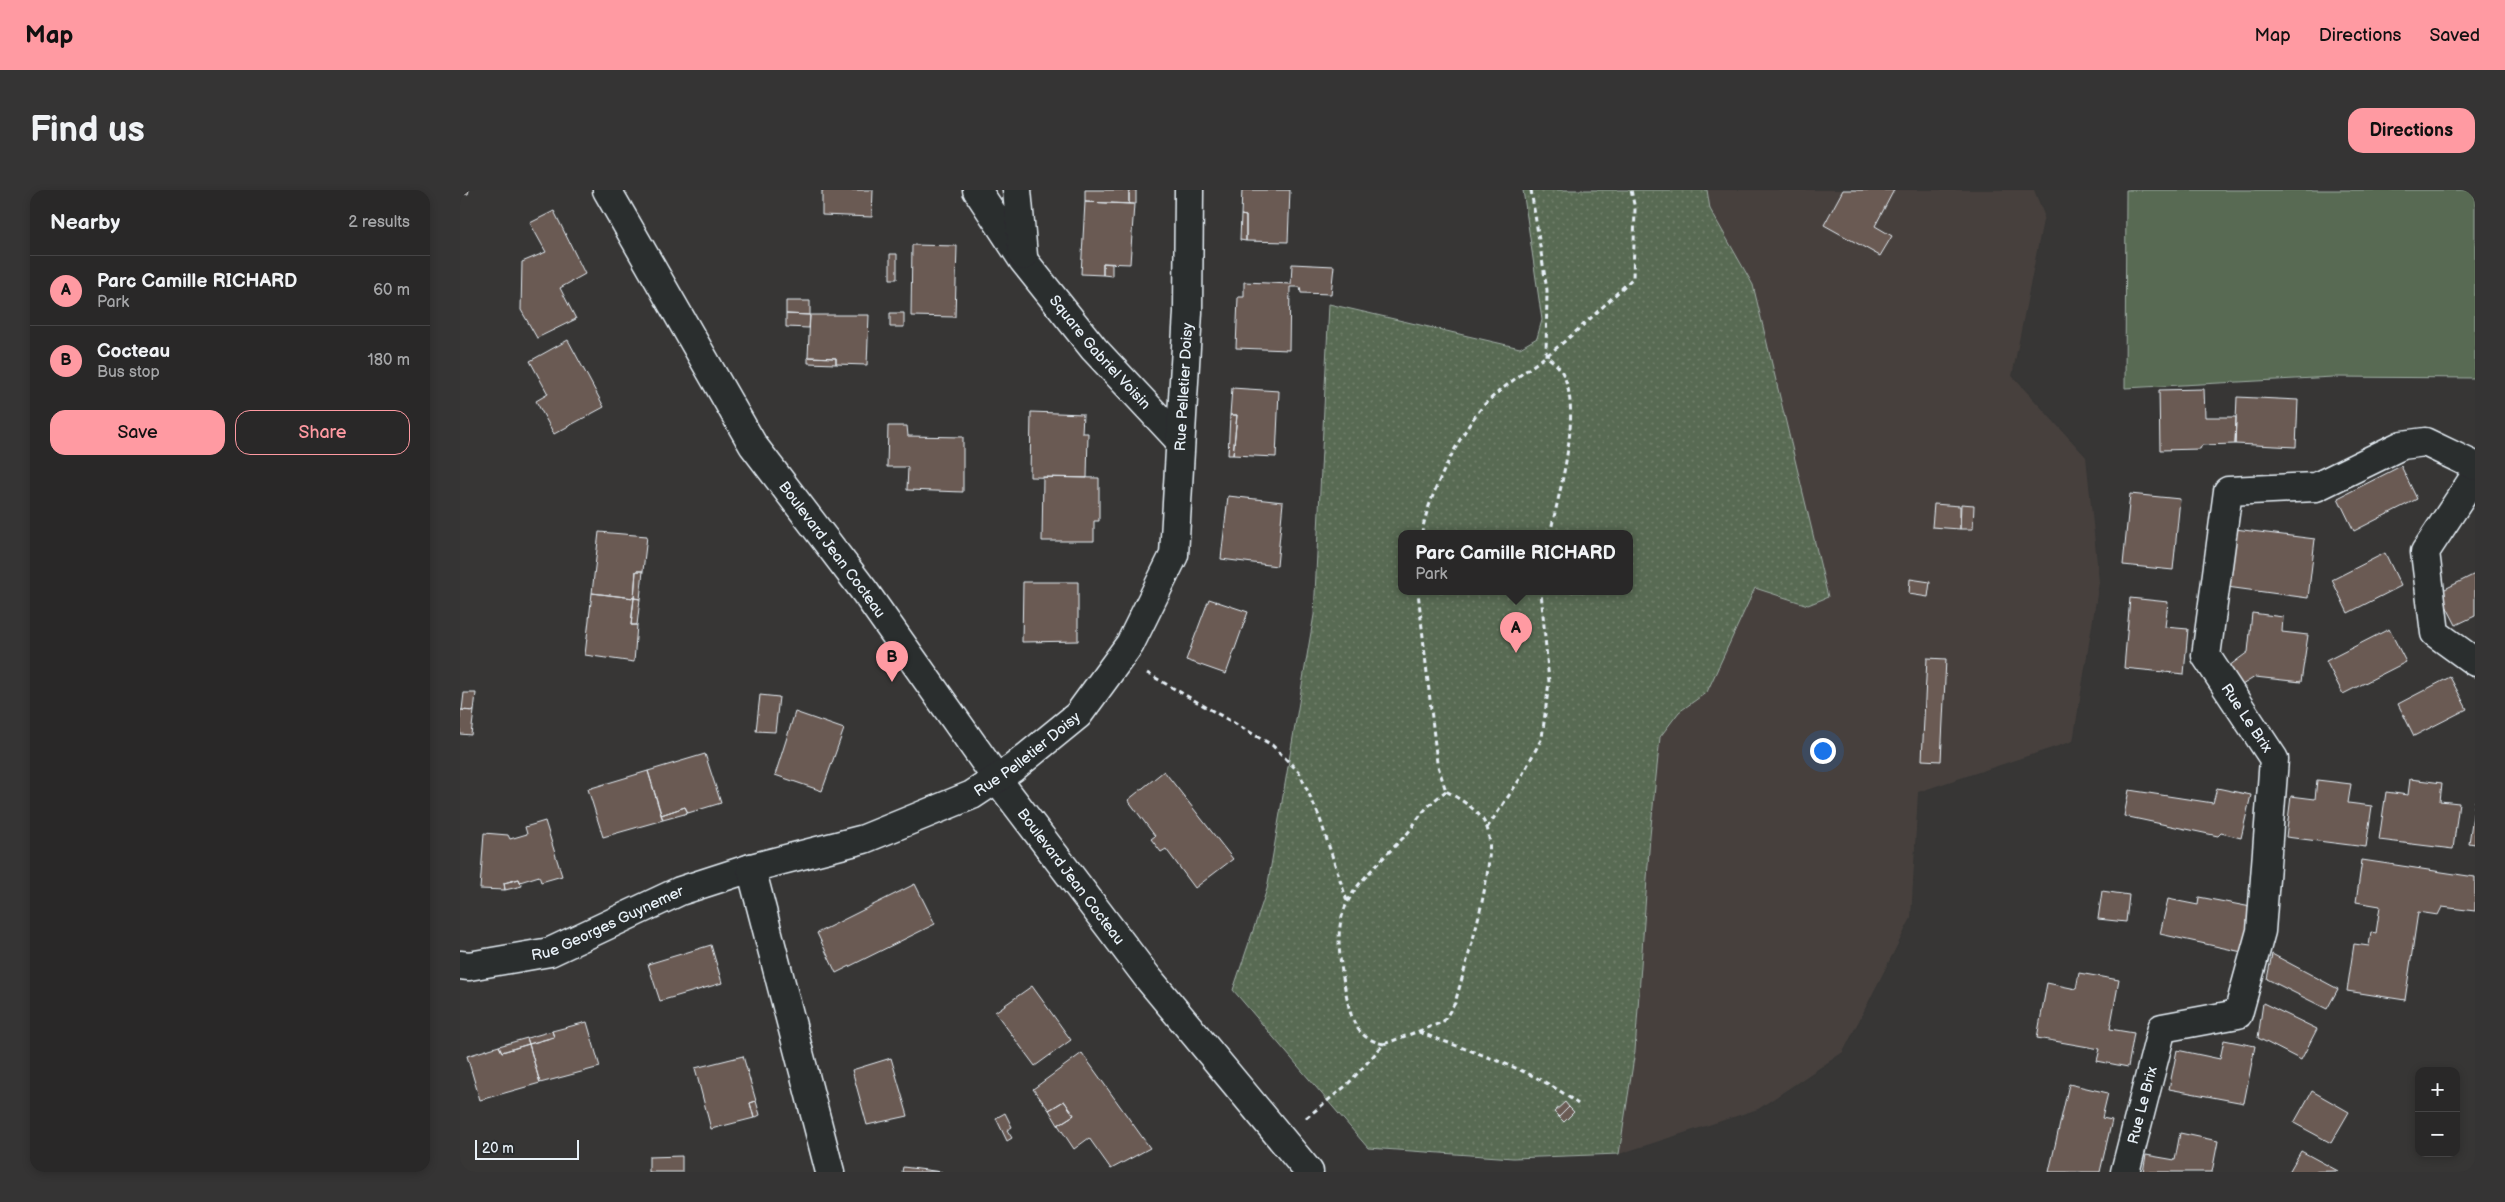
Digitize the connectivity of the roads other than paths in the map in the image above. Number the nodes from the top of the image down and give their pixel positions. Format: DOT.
graph roads {
  1 [pos="607,190"];
  2 [pos="977,190"];
  3 [pos="1017,190"];
  4 [pos="1189,190"];
  5 [pos="1023,260"];
  6 [pos="1180,441"];
  7 [pos="2475,466"];
  8 [pos="2475,476"];
  9 [pos="2475,662"];
  10 [pos="997,779"];
  11 [pos="751,868"];
  12 [pos="460,965"];
  13 [pos="830,1172"];
  14 [pos="1308,1172"];
  15 [pos="2125,1172"];
  1 -- 10 [label="street, Boulevard Jean Cocteau"];
  2 -- 5 [label="street, Square Gabriel Voisin"];
  3 -- 5 [label="street"];
  4 -- 6 [label="street, Rue Pelletier Doisy"];
  5 -- 6 [label="street, Square Gabriel Voisin"];
  6 -- 10 [label="street, Rue Pelletier Doisy"];
  7 -- 15 [label="street, Rue Le Brix"];
  8 -- 9 [label="street"];
  10 -- 11 [label="street, Rue Pelletier Doisy"];
  10 -- 14 [label="street, Boulevard Jean Cocteau"];
  11 -- 12 [label="street, Rue Georges Guynemer"];
  11 -- 13 [label="street"];
}
